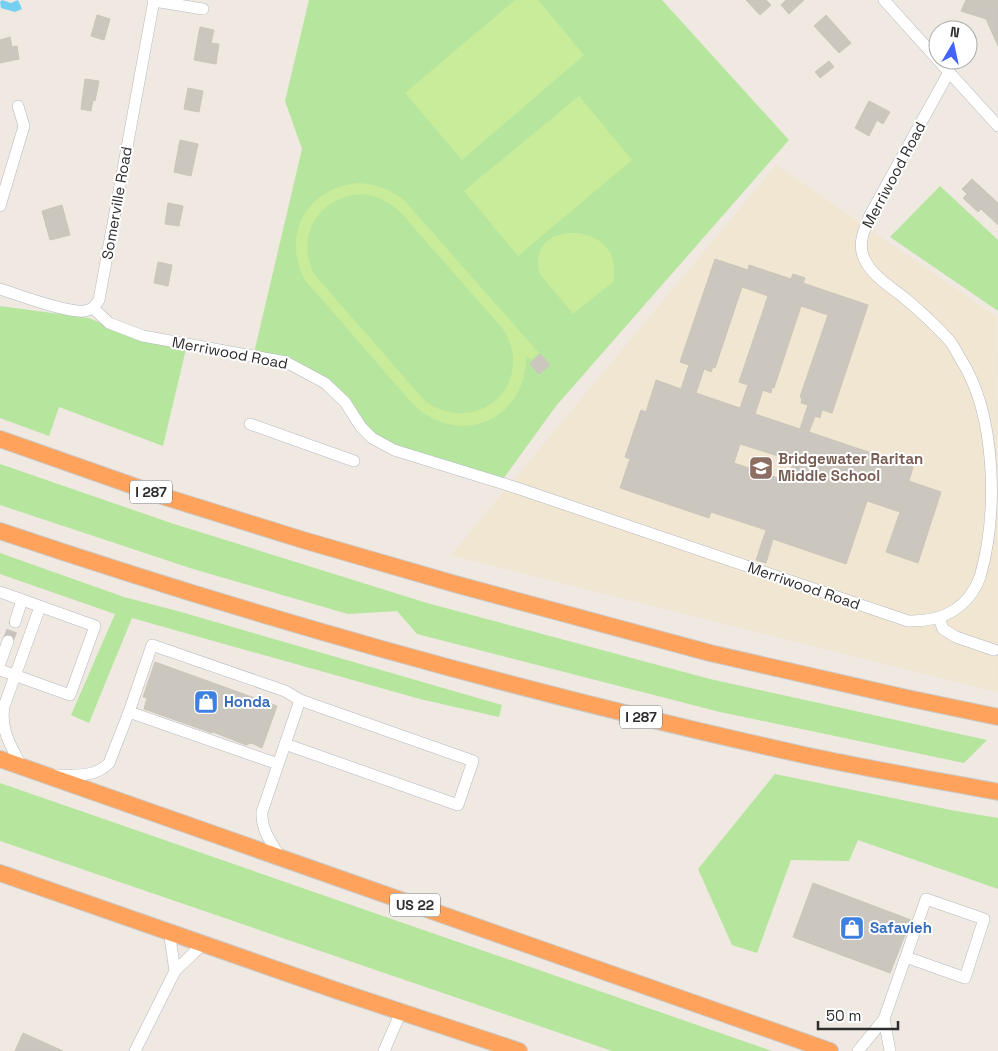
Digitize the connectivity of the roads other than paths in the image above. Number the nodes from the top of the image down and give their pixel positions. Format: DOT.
graph roads {
  1 [pos="154,0"];
  2 [pos="884,0"];
  3 [pos="203,9"];
  4 [pos="928,49"];
  5 [pos="949,72"];
  6 [pos="18,106"];
  7 [pos="998,126"];
  8 [pos="0,206"];
  9 [pos="0,289"];
  10 [pos="93,308"];
  11 [pos="250,424"];
  12 [pos="0,439"];
  13 [pos="354,461"];
  14 [pos="0,531"];
  15 [pos="993,553"];
  16 [pos="0,592"];
  17 [pos="22,600"];
  18 [pos="40,607"];
  19 [pos="939,618"];
  20 [pos="15,622"];
  21 [pos="8,641"];
  22 [pos="994,650"];
  23 [pos="0,663"];
  24 [pos="0,670"];
  25 [pos="15,676"];
  26 [pos="300,700"];
  27 [pos="129,712"];
  28 [pos="998,717"];
  29 [pos="285,744"];
  30 [pos="0,759"];
  31 [pos="278,764"];
  32 [pos="22,767"];
  33 [pos="48,776"];
  34 [pos="998,792"];
  35 [pos="281,858"];
  36 [pos="0,873"];
  37 [pos="169,931"];
  38 [pos="204,943"];
  39 [pos="906,957"];
  40 [pos="175,971"];
  41 [pos="401,1012"];
  42 [pos="884,1019"];
  43 [pos="135,1051"];
  44 [pos="384,1051"];
  45 [pos="518,1051"];
  46 [pos="830,1051"];
  47 [pos="858,1051"];
  48 [pos="890,1051"];
  1 -- 3 [label="street"];
  1 -- 10 [label="street, Somerville Road"];
  2 -- 4 [label="street"];
  5 -- 7 [label="street"];
  5 -- 15 [label="street, Merriwood Road"];
  6 -- 8 [label="street"];
  9 -- 10 [label="street"];
  10 -- 19 [label="street, Merriwood Road"];
  11 -- 13 [label="street"];
  12 -- 28 [label="highway, I 287"];
  14 -- 34 [label="highway, I 287"];
  15 -- 19 [label="street, Merriwood Road"];
  16 -- 17 [label="street"];
  17 -- 18 [label="street"];
  17 -- 20 [label="street"];
  18 -- 25 [label="street"];
  18 -- 25 [label="street"];
  19 -- 22 [label="street"];
  21 -- 23 [label="street"];
  24 -- 25 [label="street"];
  25 -- 32 [label="street"];
  26 -- 27 [label="street"];
  26 -- 29 [label="street"];
  26 -- 29 [label="street"];
  27 -- 31 [label="street"];
  27 -- 33 [label="street"];
  29 -- 31 [label="street"];
  30 -- 32 [label="highway, US 22"];
  31 -- 35 [label="street"];
  32 -- 33 [label="highway, US 22"];
  33 -- 35 [label="highway, US 22"];
  35 -- 46 [label="highway, US 22"];
  36 -- 37 [label="highway"];
  37 -- 38 [label="highway"];
  37 -- 40 [label="street"];
  38 -- 40 [label="street"];
  38 -- 41 [label="highway"];
  39 -- 39 [label="street"];
  39 -- 42 [label="street"];
  40 -- 43 [label="street"];
  41 -- 44 [label="street"];
  41 -- 45 [label="highway"];
  42 -- 47 [label="street"];
  42 -- 48 [label="street"];
}
